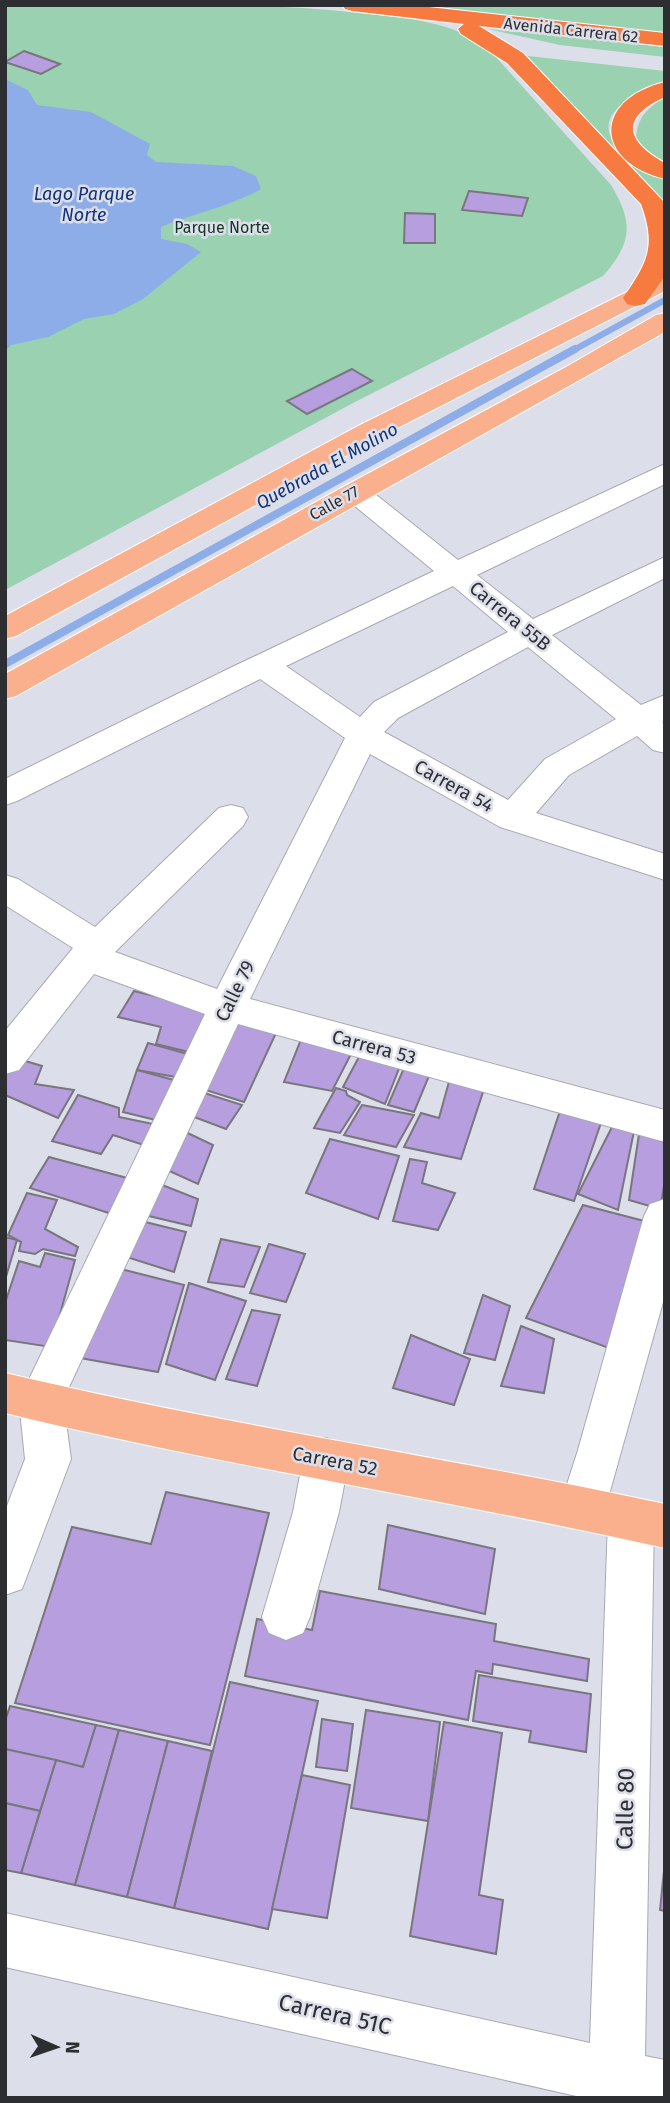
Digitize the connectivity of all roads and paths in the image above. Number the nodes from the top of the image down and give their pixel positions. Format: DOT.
graph roads {
  1 [pos="352,5"];
  2 [pos="419,13"];
  3 [pos="469,29"];
  4 [pos="665,40"];
  5 [pos="549,48"];
  6 [pos="665,89"];
  7 [pos="665,172"];
  8 [pos="665,281"];
  9 [pos="636,298"];
  10 [pos="663,325"];
  11 [pos="665,473"];
  12 [pos="355,492"];
  13 [pos="662,571"];
  14 [pos="456,573"];
  15 [pos="5,629"];
  16 [pos="530,633"];
  17 [pos="263,665"];
  18 [pos="5,688"];
  19 [pos="652,713"];
  20 [pos="363,735"];
  21 [pos="665,742"];
  22 [pos="5,793"];
  23 [pos="230,817"];
  24 [pos="512,818"];
  25 [pos="665,867"];
  26 [pos="5,888"];
  27 [pos="92,951"];
  28 [pos="227,1007"];
  29 [pos="5,1059"];
  30 [pos="665,1126"];
  31 [pos="665,1216"];
  32 [pos="23,1397"];
  33 [pos="326,1459"];
  34 [pos="582,1509"];
  35 [pos="648,1523"];
  36 [pos="8,1555"];
  37 [pos="285,1617"];
  38 [pos="5,1940"];
  39 [pos="633,2088"];
  1 -- 2 [label="highway, Avenida Carrera 62"];
  2 -- 3 [label="highway"];
  2 -- 4 [label="highway, Avenida Carrera 62"];
  3 -- 5 [label="highway"];
  3 -- 9 [label="highway"];
  6 -- 7 [label="highway"];
  8 -- 9 [label="main road"];
  9 -- 15 [label="main road"];
  10 -- 12 [label="main road, Calle 77"];
  11 -- 14 [label="street"];
  12 -- 14 [label="street, Carrera 55B"];
  12 -- 18 [label="main road, Calle 77"];
  13 -- 16 [label="street, Calle 79"];
  14 -- 16 [label="street, Carrera 55B"];
  14 -- 17 [label="street"];
  16 -- 19 [label="street, Carrera 55B"];
  16 -- 20 [label="street, Calle 79"];
  17 -- 20 [label="street, Carrera 54"];
  17 -- 22 [label="street"];
  19 -- 21 [label="street, Carrera 55B"];
  19 -- 24 [label="street"];
  20 -- 24 [label="street, Carrera 54"];
  20 -- 28 [label="street, Calle 79"];
  23 -- 27 [label="street"];
  24 -- 25 [label="street, Carrera 54"];
  26 -- 27 [label="street, Carrera 53"];
  27 -- 28 [label="street, Carrera 53"];
  27 -- 29 [label="street"];
  28 -- 30 [label="street, Carrera 53"];
  28 -- 32 [label="street, Calle 79"];
  31 -- 34 [label="street"];
  32 -- 33 [label="main road, Carrera 52"];
  32 -- 36 [label="street"];
  33 -- 34 [label="main road, Carrera 52"];
  33 -- 37 [label="street"];
  34 -- 35 [label="main road, Carrera 52"];
  35 -- 39 [label="street, Calle 80"];
  38 -- 39 [label="street, Carrera 51C"];
}
